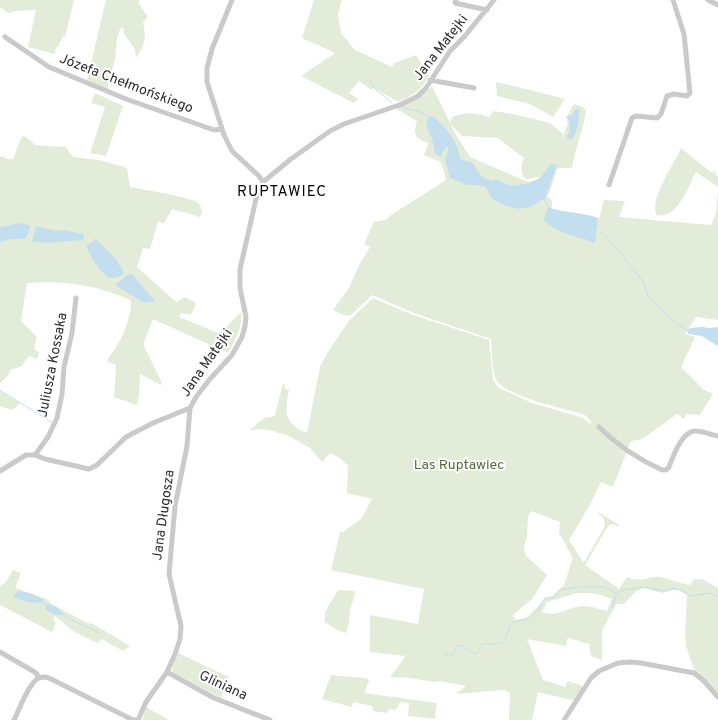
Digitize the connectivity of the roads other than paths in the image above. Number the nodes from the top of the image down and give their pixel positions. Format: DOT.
graph roads {
  1 [pos="232,0"];
  2 [pos="456,0"];
  3 [pos="494,0"];
  4 [pos="673,0"];
  5 [pos="708,0"];
  6 [pos="718,5"];
  7 [pos="487,10"];
  8 [pos="5,37"];
  9 [pos="430,80"];
  10 [pos="474,88"];
  11 [pos="222,129"];
  12 [pos="263,182"];
  13 [pos="609,185"];
  14 [pos="76,298"];
  15 [pos="190,408"];
  16 [pos="599,427"];
  17 [pos="718,436"];
  18 [pos="35,455"];
  19 [pos="0,471"];
  20 [pos="0,652"];
  21 [pos="167,672"];
  22 [pos="38,678"];
  23 [pos="718,697"];
  24 [pos="14,720"];
  25 [pos="138,720"];
  26 [pos="270,720"];
  27 [pos="564,720"];
  1 -- 11 [label="street"];
  2 -- 7 [label="street"];
  3 -- 7 [label="street, Jana Matejki"];
  4 -- 13 [label="street"];
  5 -- 6 [label="street"];
  7 -- 9 [label="street, Jana Matejki"];
  8 -- 11 [label="street, Józefa Chełmońskiego"];
  9 -- 10 [label="street"];
  9 -- 12 [label="street, Jana Matejki"];
  11 -- 12 [label="street"];
  12 -- 15 [label="street, Jana Matejki"];
  14 -- 18 [label="street, Juliusza Kossaka"];
  15 -- 18 [label="street, Jana Matejki"];
  15 -- 21 [label="street, Jana Długosza"];
  16 -- 17 [label="street"];
  18 -- 19 [label="street"];
  20 -- 22 [label="street, Jana Długosza"];
  21 -- 25 [label="street, Jana Długosza"];
  21 -- 26 [label="street, Gliniana"];
  22 -- 24 [label="street"];
  22 -- 25 [label="street, Jana Długosza"];
  23 -- 27 [label="street"];
}
